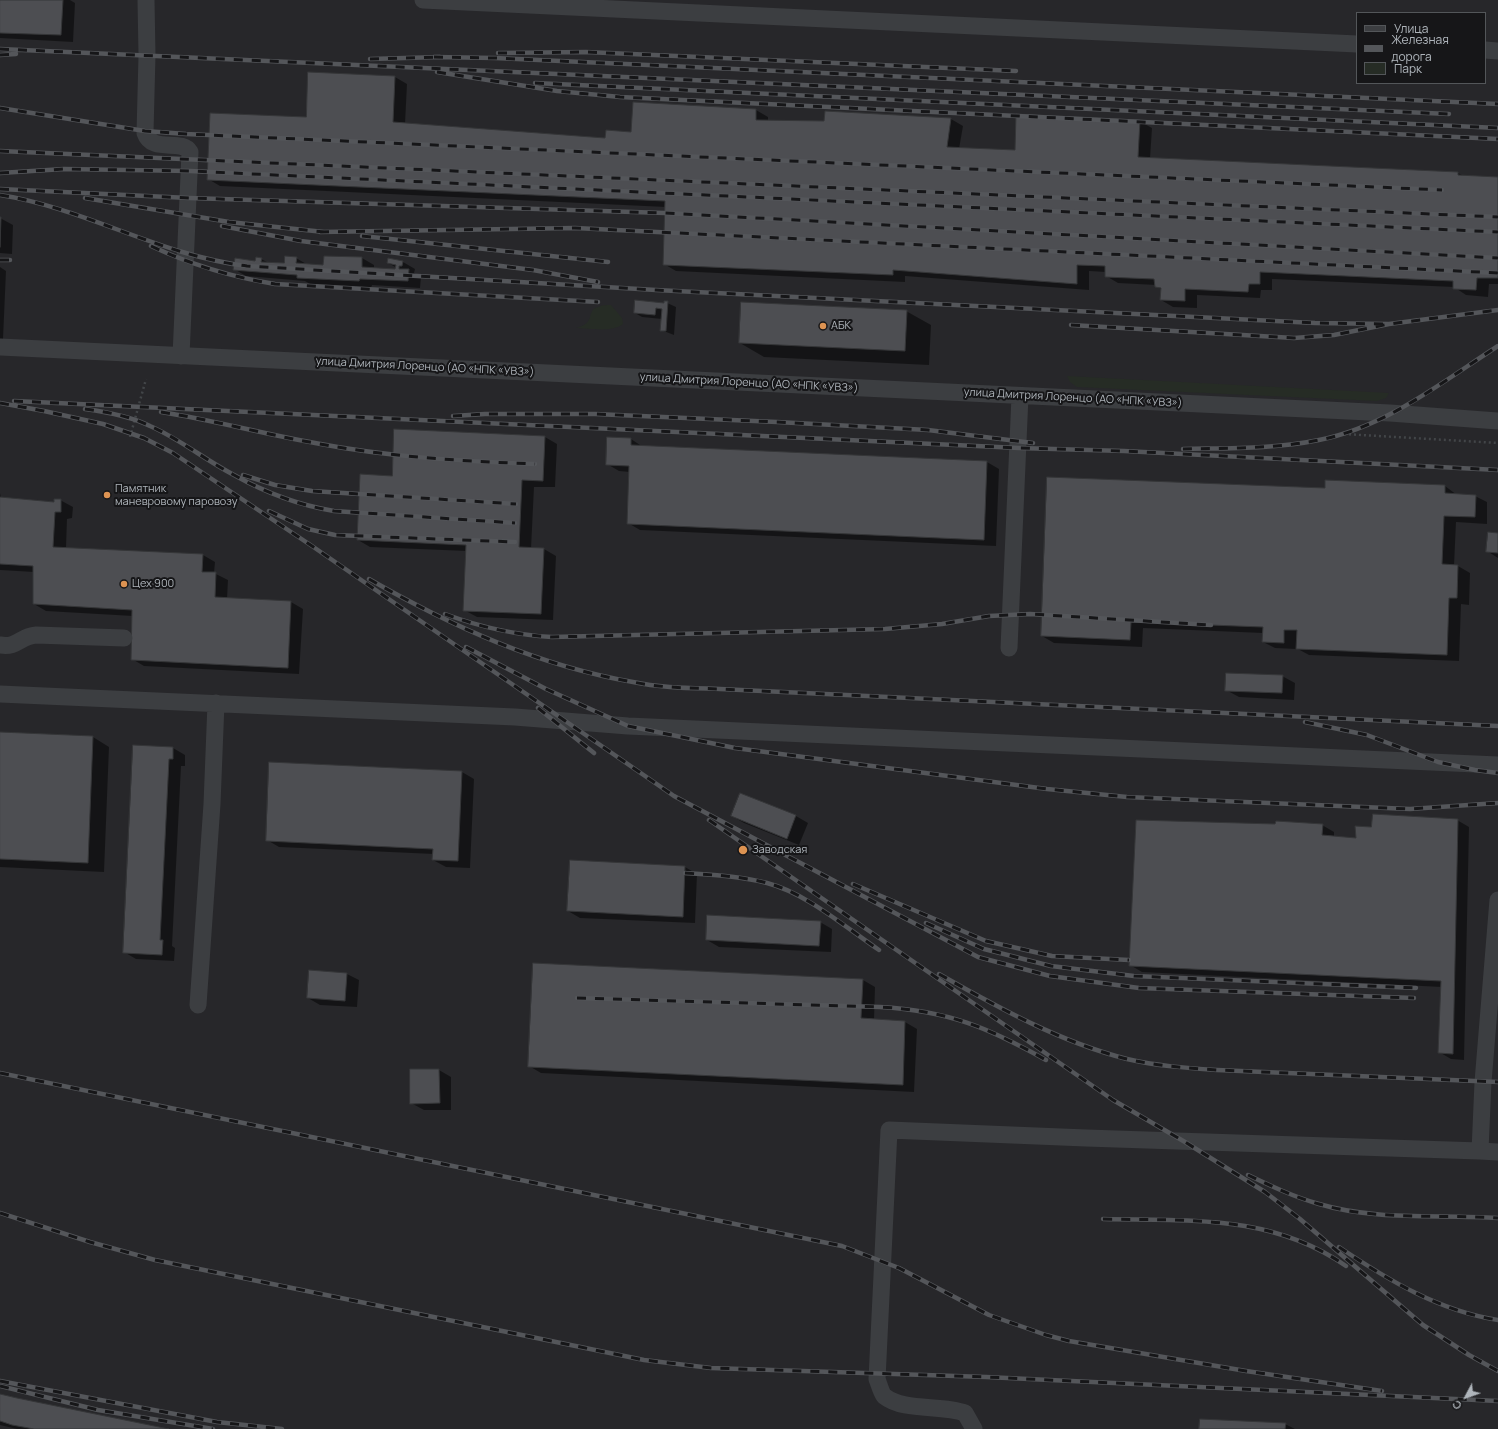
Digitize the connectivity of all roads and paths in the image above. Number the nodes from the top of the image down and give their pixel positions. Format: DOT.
graph roads {
  1 [pos="146,0"];
  2 [pos="423,0"];
  3 [pos="1356,44"];
  4 [pos="1486,50"];
  5 [pos="1498,51"];
  6 [pos="0,347"];
  7 [pos="181,356"];
  8 [pos="146,379"];
  9 [pos="1020,396"];
  10 [pos="1498,421"];
  11 [pos="1344,434"];
  12 [pos="130,437"];
  13 [pos="1498,443"];
  14 [pos="124,638"];
  15 [pos="0,645"];
  16 [pos="1010,648"];
  17 [pos="0,694"];
  18 [pos="216,703"];
  19 [pos="1498,765"];
  20 [pos="1498,900"];
  21 [pos="198,1005"];
  22 [pos="1480,1151"];
  23 [pos="1498,1152"];
  24 [pos="974,1429"];
  1 -- 7 [label="lane"];
  2 -- 3 [label="lane"];
  4 -- 5 [label="lane"];
  6 -- 7 [label="lane, улица Дмитрия Лоренцо (АО «НПК «УВЗ»)"];
  7 -- 9 [label="lane, улица Дмитрия Лоренцо (АО «НПК «УВЗ»)"];
  8 -- 12 [label="path"];
  9 -- 10 [label="lane, улица Дмитрия Лоренцо (АО «НПК «УВЗ»)"];
  9 -- 16 [label="lane"];
  11 -- 13 [label="path"];
  14 -- 15 [label="lane"];
  17 -- 18 [label="lane"];
  18 -- 19 [label="lane"];
  18 -- 21 [label="lane"];
  20 -- 22 [label="lane"];
  22 -- 23 [label="lane"];
  22 -- 24 [label="lane"];
}
